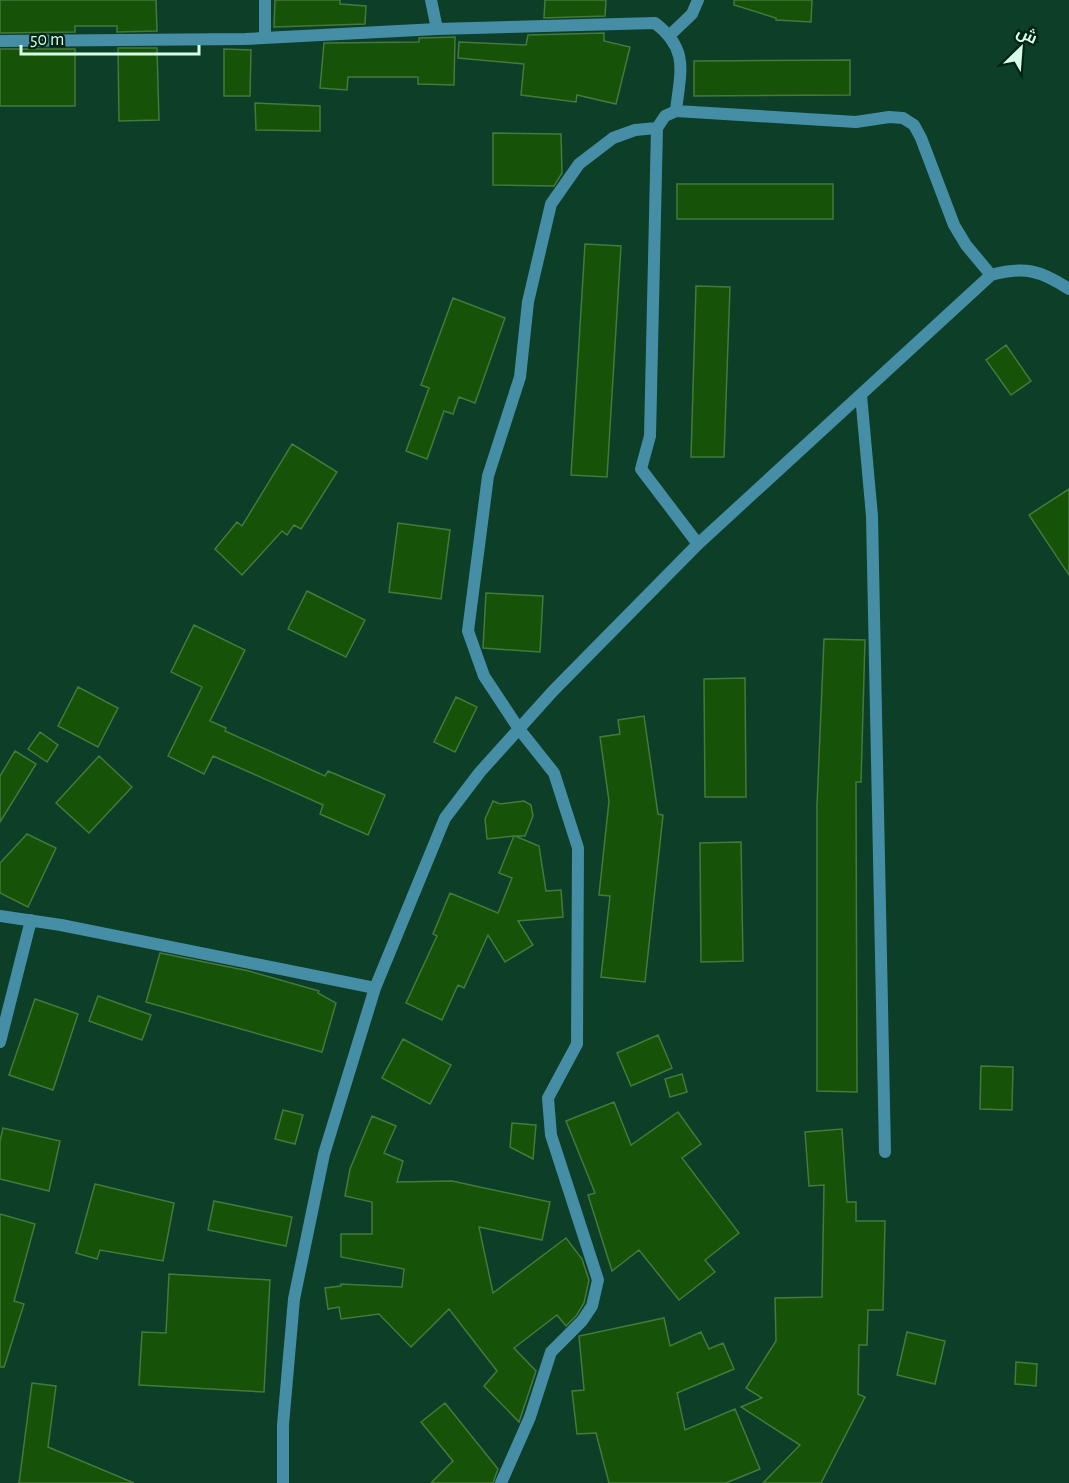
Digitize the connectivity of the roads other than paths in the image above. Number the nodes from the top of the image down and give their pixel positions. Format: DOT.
graph roads {
  1 [pos="265,0"];
  2 [pos="431,0"];
  3 [pos="698,0"];
  4 [pos="437,29"];
  5 [pos="670,35"];
  6 [pos="265,38"];
  7 [pos="0,41"];
  8 [pos="676,111"];
  9 [pos="657,128"];
  10 [pos="991,275"];
  11 [pos="1069,289"];
  12 [pos="861,395"];
  13 [pos="698,544"];
  14 [pos="519,729"];
  15 [pos="0,916"];
  16 [pos="31,920"];
  17 [pos="375,988"];
  18 [pos="0,1042"];
  19 [pos="885,1152"];
  20 [pos="283,1483"];
  21 [pos="501,1483"];
  1 -- 6 [label="street"];
  2 -- 4 [label="street"];
  3 -- 5 [label="street"];
  4 -- 5 [label="street"];
  4 -- 6 [label="street"];
  5 -- 8 [label="street"];
  6 -- 7 [label="street"];
  8 -- 9 [label="street"];
  8 -- 10 [label="street"];
  9 -- 13 [label="street"];
  9 -- 14 [label="street"];
  10 -- 11 [label="street"];
  10 -- 12 [label="street"];
  12 -- 13 [label="street"];
  12 -- 19 [label="street"];
  13 -- 14 [label="street"];
  14 -- 17 [label="street"];
  14 -- 21 [label="street"];
  15 -- 16 [label="street"];
  16 -- 17 [label="street"];
  16 -- 18 [label="street"];
  17 -- 20 [label="street"];
}
